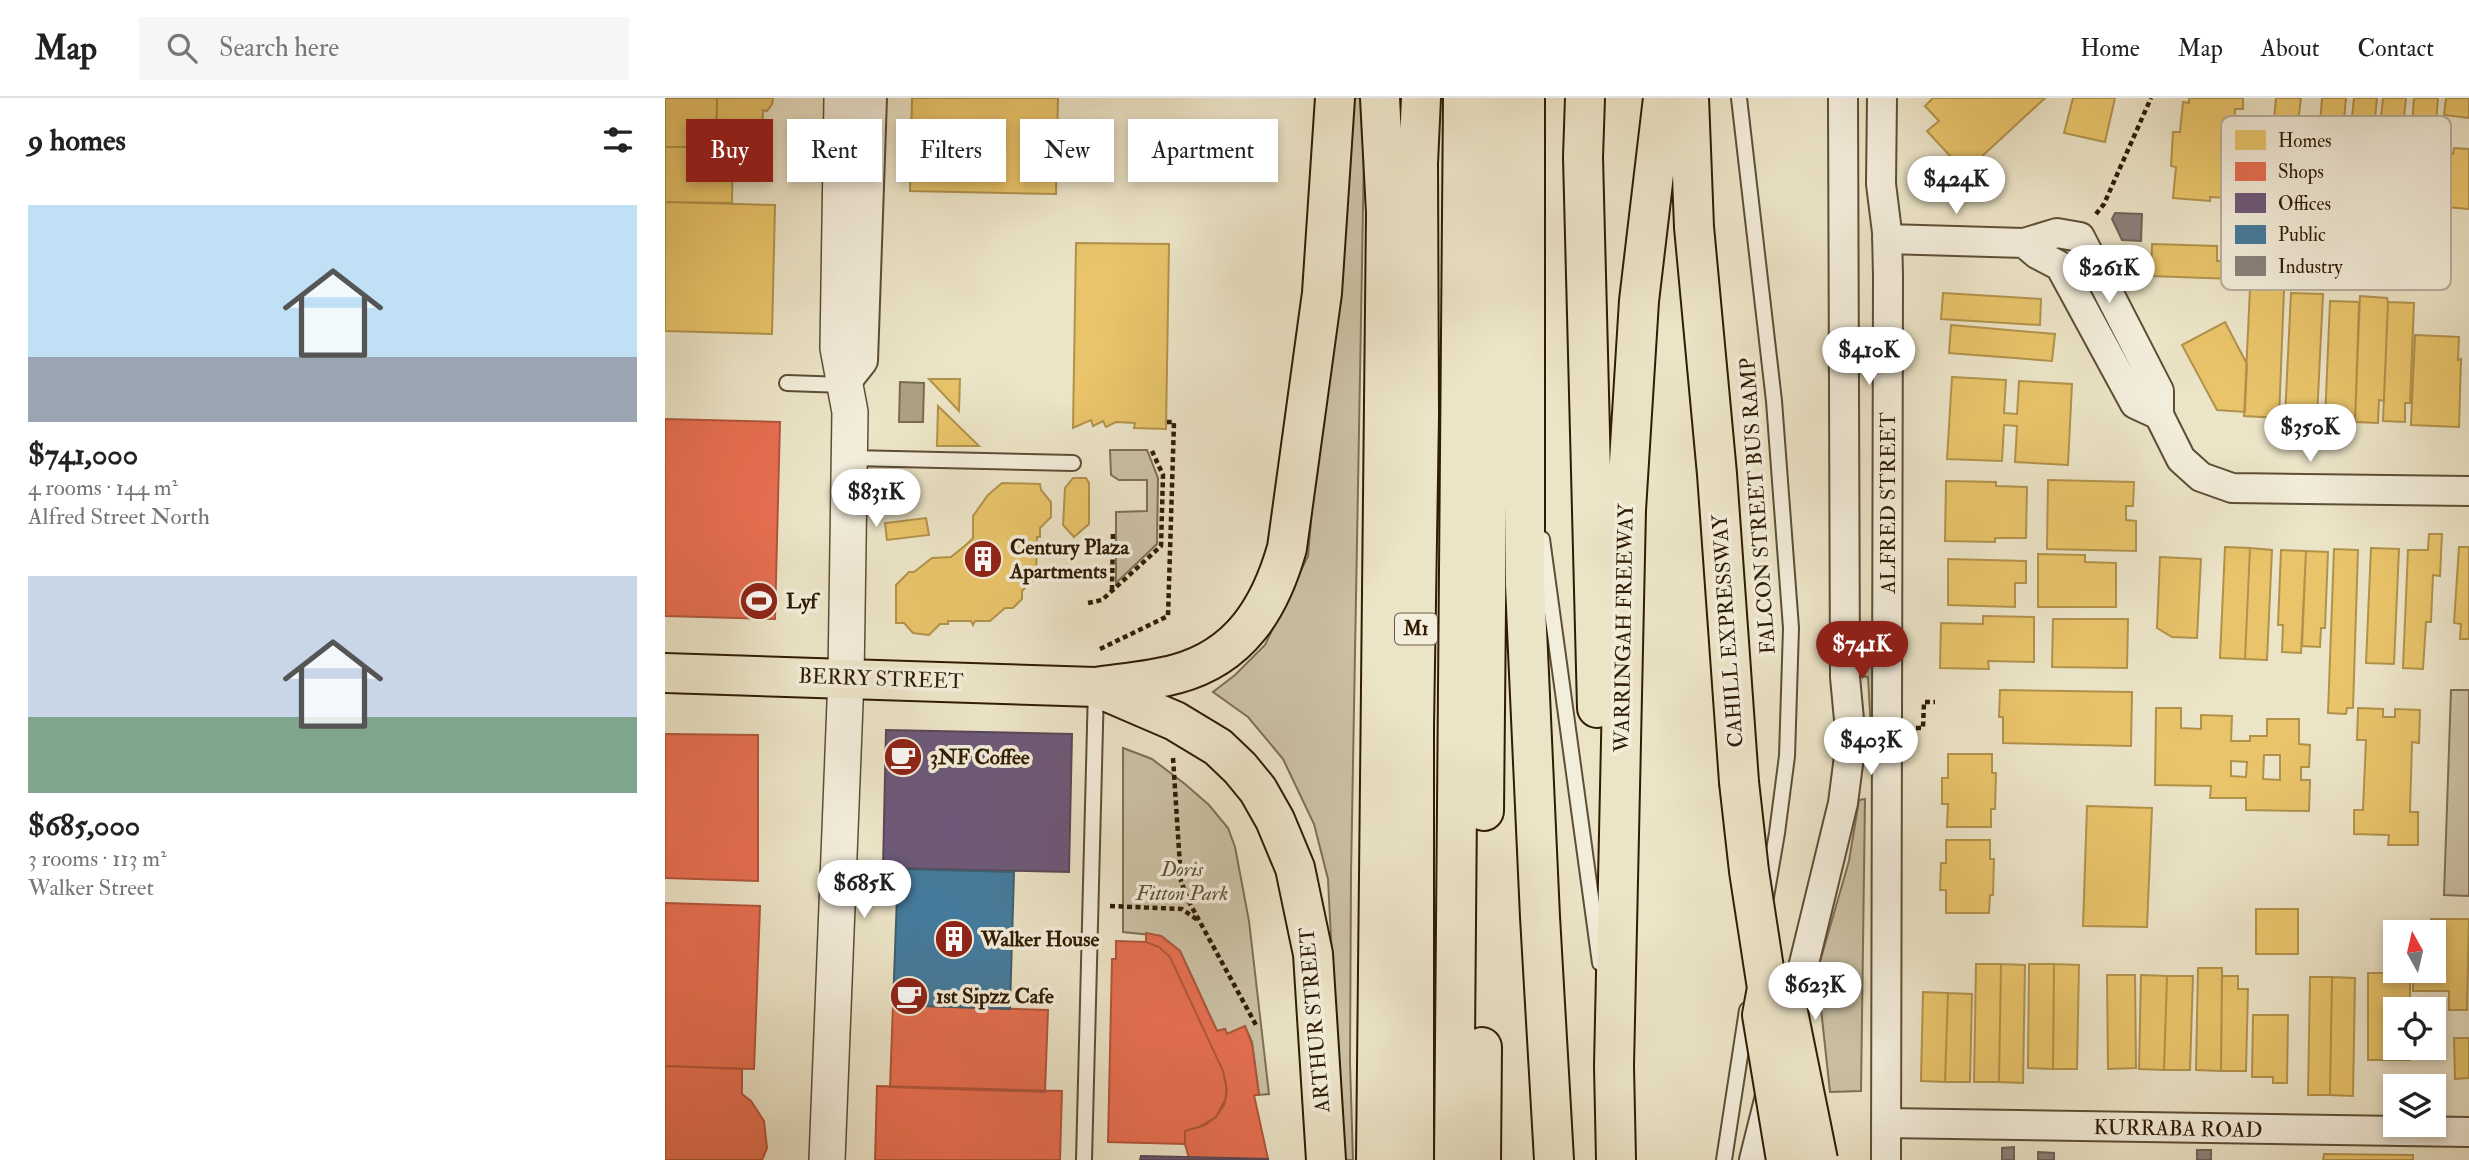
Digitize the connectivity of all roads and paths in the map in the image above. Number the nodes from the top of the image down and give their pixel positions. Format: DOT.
graph roads {
  1 [pos="842,98"];
  2 [pos="872,98"];
  3 [pos="1335,98"];
  4 [pos="1380,98"];
  5 [pos="1421,98"];
  6 [pos="1463,98"];
  7 [pos="1491,98"];
  8 [pos="1525,98"];
  9 [pos="1585,98"];
  10 [pos="1663,98"];
  11 [pos="1689,98"];
  12 [pos="1739,98"];
  13 [pos="1843,98"];
  14 [pos="1882,98"];
  15 [pos="2151,98"];
  16 [pos="2080,237"];
  17 [pos="1887,239"];
  18 [pos="2024,243"];
  19 [pos="787,383"];
  20 [pos="844,385"];
  21 [pos="2158,415"];
  22 [pos="1526,420"];
  23 [pos="1167,422"];
  24 [pos="1152,451"];
  25 [pos="849,458"];
  26 [pos="1073,463"];
  27 [pos="2469,491"];
  28 [pos="1113,533"];
  29 [pos="1112,591"];
  30 [pos="1088,603"];
  31 [pos="1100,649"];
  32 [pos="665,673"];
  33 [pos="846,678"];
  34 [pos="1096,687"];
  35 [pos="1935,702"];
  36 [pos="1924,727"];
  37 [pos="1173,751"];
  38 [pos="1133,907"];
  39 [pos="1200,921"];
  40 [pos="1756,988"];
  41 [pos="1605,994"];
  42 [pos="1256,1025"];
  43 [pos="1614,1066"];
  44 [pos="1886,1123"];
  45 [pos="2469,1132"];
  46 [pos="827,1160"];
  47 [pos="1084,1160"];
  48 [pos="1326,1160"];
  49 [pos="1376,1160"];
  50 [pos="1414,1160"];
  51 [pos="1454,1160"];
  52 [pos="1481,1160"];
  53 [pos="1554,1160"];
  54 [pos="1616,1160"];
  55 [pos="1724,1160"];
  56 [pos="1754,1160"];
  57 [pos="1786,1160"];
  58 [pos="1818,1160"];
  59 [pos="1887,1160"];
  1 -- 20 [label="street"];
  2 -- 20 [label="street"];
  3 -- 34 [label="main road"];
  4 -- 49 [label="main road, M1"];
  5 -- 50 [label="main road, M1"];
  6 -- 51 [label="main road, M1"];
  7 -- 52 [label="main road"];
  8 -- 22 [label="main road"];
  9 -- 41 [label="main road"];
  10 -- 43 [label="main road, WARRINGAH FREEWAY"];
  11 -- 40 [label="main road, CAHILL EXPRESSWAY, bridge"];
  12 -- 40 [label="lane, FALCON STREET BUS RAMP"];
  13 -- 56 [label="street"];
  14 -- 17 [label="street, ALFRED STREET"];
  15 -- 16 [label="path"];
  16 -- 18 [label="street"];
  16 -- 21 [label="street"];
  17 -- 18 [label="street"];
  17 -- 44 [label="street, ALFRED STREET"];
  18 -- 21 [label="street"];
  19 -- 20 [label="lane"];
  20 -- 25 [label="street"];
  21 -- 27 [label="street"];
  22 -- 41 [label="lane"];
  22 -- 53 [label="main road"];
  23 -- 31 [label="path"];
  24 -- 29 [label="path"];
  25 -- 26 [label="lane"];
  25 -- 33 [label="street"];
  28 -- 29 [label="path"];
  29 -- 30 [label="path"];
  32 -- 33 [label="main road, BERRY STREET"];
  33 -- 34 [label="main road, BERRY STREET"];
  33 -- 46 [label="street"];
  34 -- 47 [label="lane"];
  34 -- 48 [label="main road, ARTHUR STREET"];
  35 -- 36 [label="path"];
  37 -- 39 [label="path"];
  38 -- 39 [label="path"];
  39 -- 42 [label="path"];
  40 -- 55 [label="lane, FALCON STREET BUS RAMP"];
  40 -- 57 [label="main road, CAHILL EXPRESSWAY, bridge"];
  40 -- 58 [label="main road, bridge"];
  41 -- 43 [label="main road"];
  43 -- 54 [label="main road, WARRINGAH FREEWAY"];
  44 -- 45 [label="street, KURRABA ROAD"];
  44 -- 59 [label="street, ALFRED STREET"];
}
